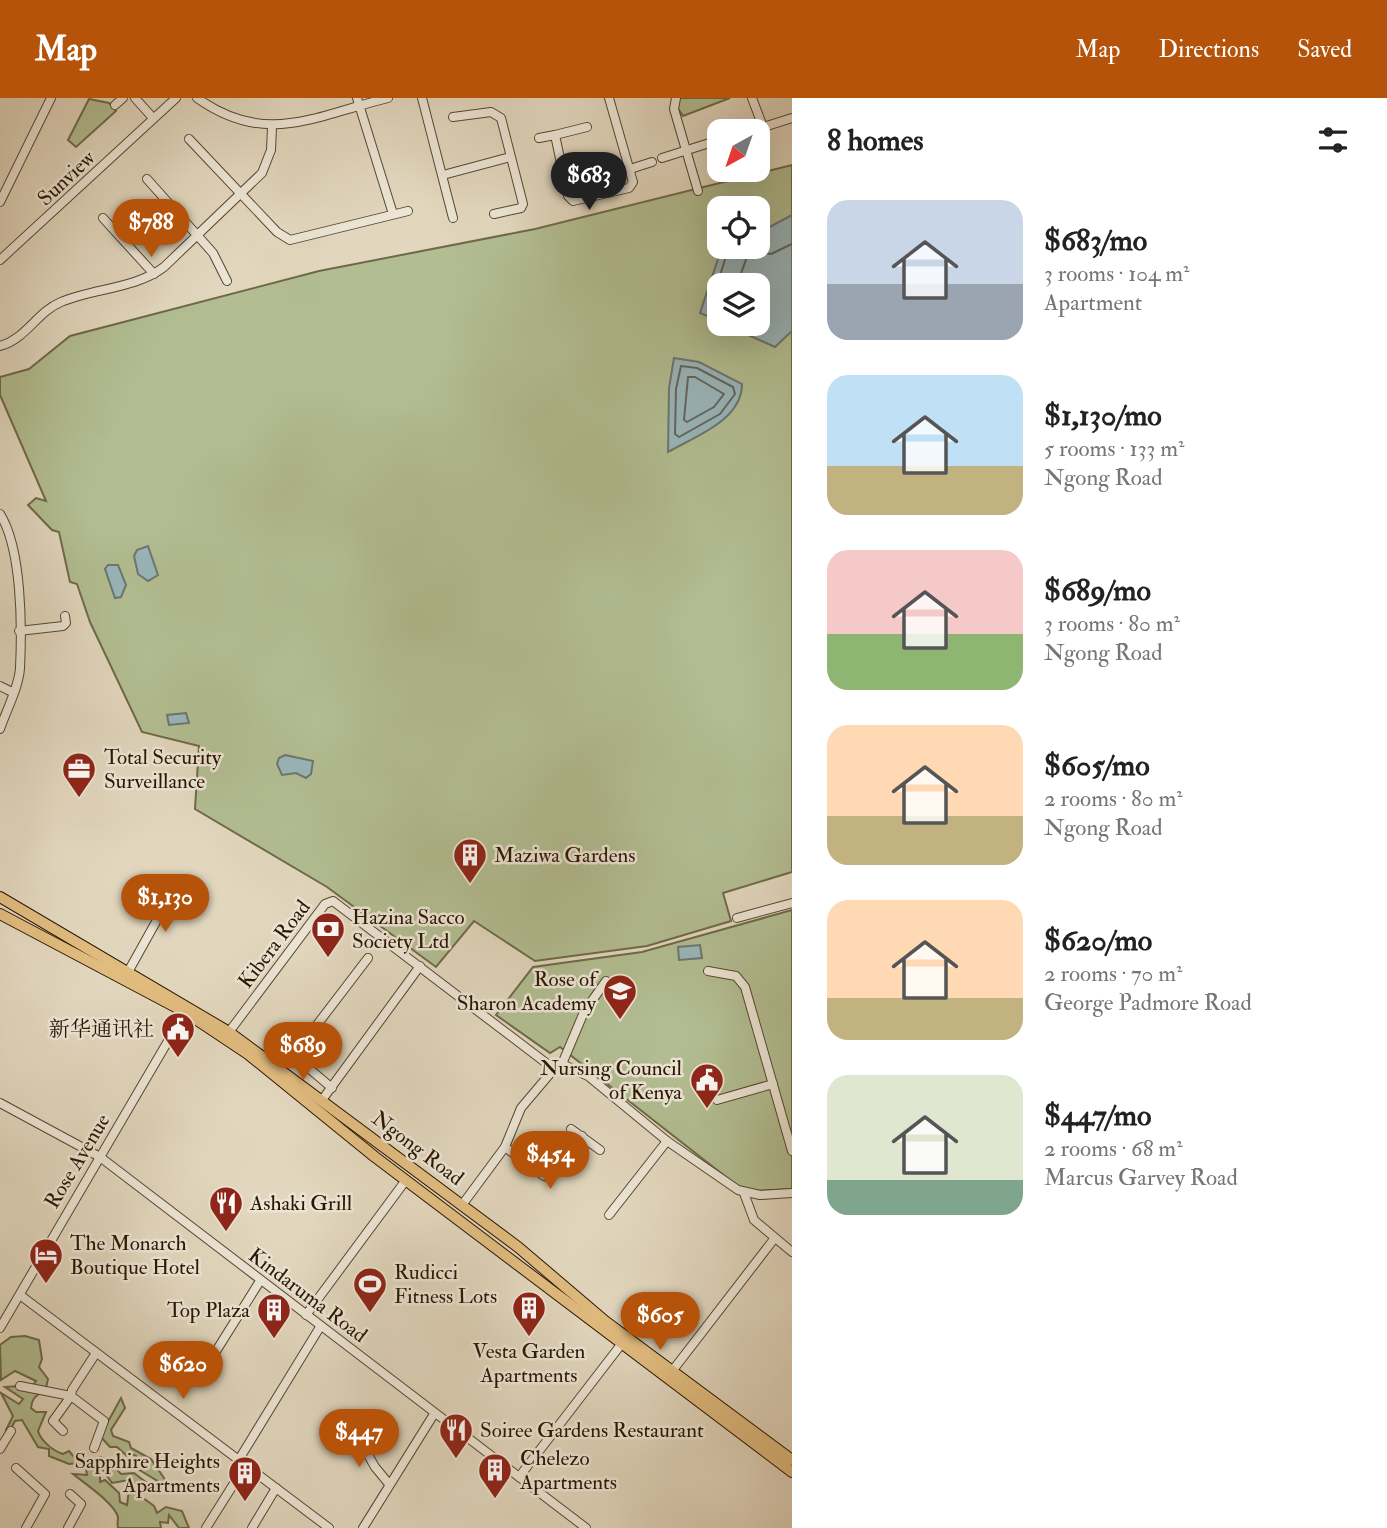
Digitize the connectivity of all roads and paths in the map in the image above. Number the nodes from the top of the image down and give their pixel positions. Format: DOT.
graph roads {
  1 [pos="51,98"];
  2 [pos="122,98"];
  3 [pos="135,98"];
  4 [pos="176,98"];
  5 [pos="197,98"];
  6 [pos="388,98"];
  7 [pos="422,98"];
  8 [pos="609,98"];
  9 [pos="676,98"];
  10 [pos="752,98"];
  11 [pos="358,102"];
  12 [pos="116,105"];
  13 [pos="453,117"];
  14 [pos="153,118"];
  15 [pos="792,118"];
  16 [pos="760,119"];
  17 [pos="770,125"];
  18 [pos="272,127"];
  19 [pos="587,127"];
  20 [pos="555,135"];
  21 [pos="539,138"];
  22 [pos="189,139"];
  23 [pos="707,143"];
  24 [pos="688,149"];
  25 [pos="510,157"];
  26 [pos="662,158"];
  27 [pos="652,162"];
  28 [pos="630,169"];
  29 [pos="443,175"];
  30 [pos="147,180"];
  31 [pos="698,191"];
  32 [pos="242,196"];
  33 [pos="0,202"];
  34 [pos="408,211"];
  35 [pos="393,214"];
  36 [pos="494,214"];
  37 [pos="103,218"];
  38 [pos="453,218"];
  39 [pos="198,236"];
  40 [pos="0,260"];
  41 [pos="154,274"];
  42 [pos="227,281"];
  43 [pos="0,346"];
  44 [pos="0,514"];
  45 [pos="65,616"];
  46 [pos="19,631"];
  47 [pos="0,687"];
  48 [pos="12,692"];
  49 [pos="0,729"];
  50 [pos="184,883"];
  51 [pos="0,897"];
  52 [pos="792,902"];
  53 [pos="0,914"];
  54 [pos="737,918"];
  55 [pos="368,958"];
  56 [pos="420,966"];
  57 [pos="708,971"];
  58 [pos="128,972"];
  59 [pos="606,981"];
  60 [pos="185,1012"];
  61 [pos="229,1032"];
  62 [pos="292,1054"];
  63 [pos="272,1064"];
  64 [pos="558,1066"];
  65 [pos="773,1084"];
  66 [pos="332,1087"];
  67 [pos="717,1100"];
  68 [pos="322,1101"];
  69 [pos="0,1103"];
  70 [pos="571,1129"];
  71 [pos="582,1136"];
  72 [pos="667,1141"];
  73 [pos="385,1147"];
  74 [pos="505,1147"];
  75 [pos="600,1150"];
  76 [pos="792,1151"];
  77 [pos="100,1157"];
  78 [pos="375,1157"];
  79 [pos="406,1180"];
  80 [pos="744,1193"];
  81 [pos="792,1193"];
  82 [pos="462,1205"];
  83 [pos="609,1215"];
  84 [pos="775,1239"];
  85 [pos="518,1247"];
  86 [pos="792,1252"];
  87 [pos="509,1258"];
  88 [pos="260,1281"];
  89 [pos="20,1295"];
  90 [pos="306,1315"];
  91 [pos="320,1327"];
  92 [pos="0,1328"];
  93 [pos="623,1342"];
  94 [pos="96,1353"];
  95 [pos="673,1370"];
  96 [pos="196,1377"];
  97 [pos="20,1385"];
  98 [pos="71,1396"];
  99 [pos="434,1414"];
  100 [pos="12,1431"];
  101 [pos="63,1431"];
  102 [pos="356,1434"];
  103 [pos="94,1448"];
  104 [pos="0,1449"];
  105 [pos="792,1460"];
  106 [pos="242,1463"];
  107 [pos="16,1468"];
  108 [pos="792,1472"];
  109 [pos="520,1477"];
  110 [pos="389,1484"];
  111 [pos="276,1488"];
  112 [pos="70,1494"];
  113 [pos="26,1528"];
  114 [pos="68,1528"];
  115 [pos="206,1528"];
  116 [pos="252,1528"];
  117 [pos="329,1528"];
  118 [pos="363,1528"];
  119 [pos="585,1528"];
  1 -- 33 [label="street, Sunview"];
  2 -- 12 [label="street"];
  3 -- 14 [label="street"];
  4 -- 14 [label="street, Sunview"];
  5 -- 18 [label="street"];
  6 -- 11 [label="street"];
  7 -- 29 [label="street"];
  8 -- 28 [label="street"];
  9 -- 24 [label="street"];
  10 -- 16 [label="street"];
  11 -- 18 [label="street"];
  11 -- 35 [label="street"];
  13 -- 25 [label="street"];
  14 -- 40 [label="street, Sunview"];
  15 -- 17 [label="street"];
  18 -- 32 [label="street"];
  19 -- 20 [label="street"];
  20 -- 21 [label="street"];
  20 -- 28 [label="street"];
  22 -- 32 [label="street"];
  23 -- 24 [label="street"];
  24 -- 26 [label="street"];
  24 -- 31 [label="street"];
  25 -- 29 [label="street"];
  25 -- 36 [label="street"];
  27 -- 28 [label="street"];
  29 -- 38 [label="street"];
  30 -- 39 [label="street"];
  32 -- 35 [label="street"];
  32 -- 39 [label="street"];
  34 -- 35 [label="street"];
  37 -- 41 [label="street"];
  39 -- 41 [label="street"];
  39 -- 42 [label="street"];
  41 -- 43 [label="street"];
  44 -- 46 [label="street"];
  45 -- 46 [label="street"];
  46 -- 48 [label="street"];
  47 -- 48 [label="street"];
  48 -- 49 [label="street"];
  50 -- 58 [label="street"];
  51 -- 58 [label="main road, Ngong Road"];
  52 -- 54 [label="street"];
  53 -- 60 [label="main road, Ngong Road"];
  55 -- 62 [label="street"];
  56 -- 61 [label="street, Kibera Road"];
  56 -- 64 [label="street, Kibera Road"];
  56 -- 66 [label="street"];
  57 -- 65 [label="street"];
  58 -- 61 [label="main road, Ngong Road"];
  59 -- 64 [label="street"];
  60 -- 77 [label="street, Rose Avenue"];
  60 -- 78 [label="main road, Ngong Road"];
  61 -- 63 [label="main road, Ngong Road"];
  62 -- 63 [label="street"];
  62 -- 66 [label="street"];
  63 -- 68 [label="main road, Ngong Road"];
  64 -- 72 [label="street, Kibera Road"];
  64 -- 74 [label="street"];
  65 -- 67 [label="street"];
  65 -- 76 [label="street"];
  66 -- 68 [label="street"];
  68 -- 73 [label="main road, Ngong Road"];
  69 -- 77 [label="street, Kindaruma Road"];
  70 -- 71 [label="street"];
  71 -- 74 [label="street"];
  71 -- 75 [label="street"];
  72 -- 80 [label="street, Kibera Road"];
  72 -- 83 [label="street"];
  73 -- 78 [label="main road"];
  73 -- 82 [label="main road, Ngong Road"];
  74 -- 82 [label="street"];
  77 -- 88 [label="street, Kindaruma Road"];
  77 -- 89 [label="street, Rose Avenue"];
  78 -- 79 [label="main road, Ngong Road"];
  79 -- 87 [label="main road, Ngong Road"];
  79 -- 90 [label="street"];
  80 -- 81 [label="street"];
  80 -- 84 [label="street"];
  82 -- 85 [label="main road, Ngong Road"];
  84 -- 86 [label="street"];
  84 -- 95 [label="street"];
  85 -- 87 [label="main road"];
  85 -- 95 [label="main road, Ngong Road"];
  87 -- 93 [label="main road, Ngong Road"];
  88 -- 90 [label="street, Kindaruma Road"];
  88 -- 96 [label="street"];
  89 -- 92 [label="street, Rose Avenue"];
  89 -- 94 [label="street"];
  90 -- 91 [label="street, Kindaruma Road"];
  91 -- 99 [label="street, Kindaruma Road"];
  91 -- 106 [label="street"];
  93 -- 108 [label="main road, Ngong Road"];
  93 -- 109 [label="street"];
  94 -- 98 [label="street"];
  94 -- 106 [label="street"];
  95 -- 105 [label="main road, Ngong Road"];
  97 -- 98 [label="street"];
  98 -- 101 [label="street"];
  98 -- 103 [label="street"];
  99 -- 109 [label="street, Kindaruma Road"];
  99 -- 110 [label="street"];
  100 -- 104 [label="street"];
  102 -- 110 [label="street"];
  106 -- 111 [label="street"];
  106 -- 115 [label="street"];
  107 -- 113 [label="street"];
  109 -- 119 [label="street, Kindaruma Road"];
  110 -- 118 [label="street"];
  111 -- 116 [label="street"];
  111 -- 117 [label="street"];
  112 -- 114 [label="street"];
}
